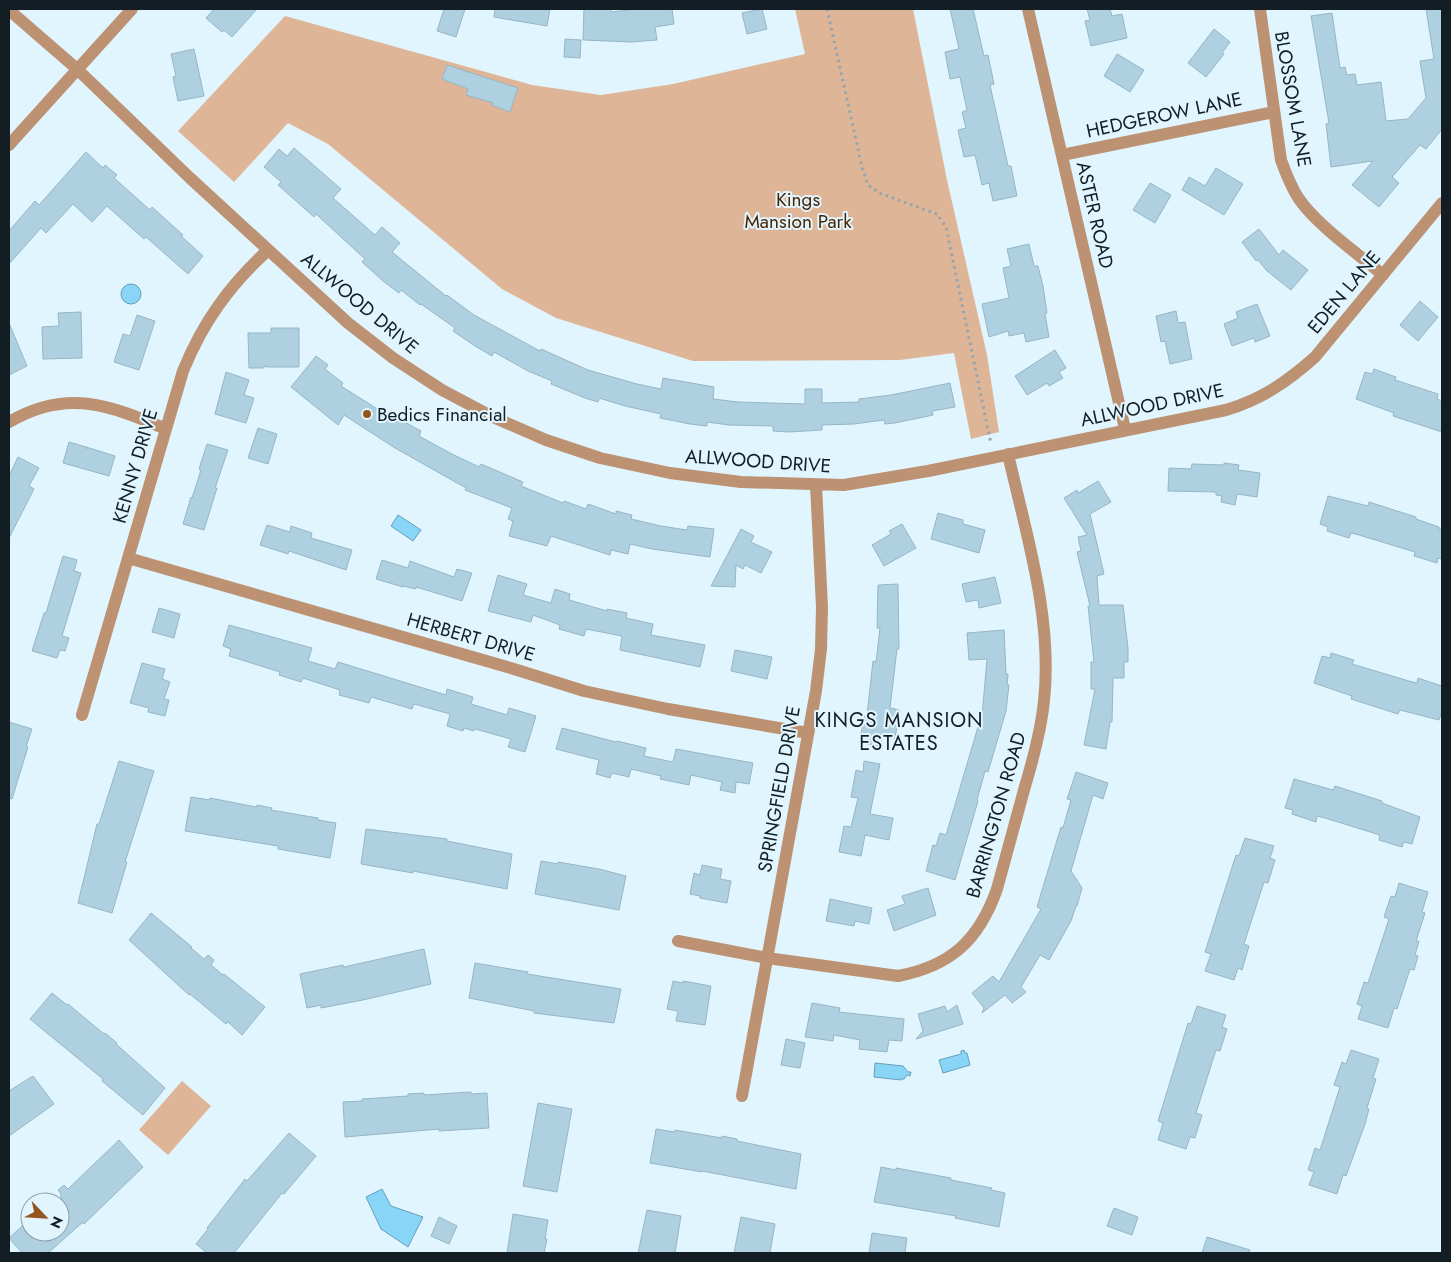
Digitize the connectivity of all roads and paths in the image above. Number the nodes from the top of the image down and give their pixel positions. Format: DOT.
graph roads {
  1 [pos="132,9"];
  2 [pos="827,9"];
  3 [pos="1028,9"];
  4 [pos="1260,9"];
  5 [pos="9,10"];
  6 [pos="77,69"];
  7 [pos="1274,112"];
  8 [pos="9,144"];
  9 [pos="1062,156"];
  10 [pos="1442,203"];
  11 [pos="268,250"];
  12 [pos="1383,275"];
  13 [pos="1265,395"];
  14 [pos="9,422"];
  15 [pos="166,428"];
  16 [pos="1125,429"];
  17 [pos="1008,454"];
  18 [pos="993,457"];
  19 [pos="816,485"];
  20 [pos="128,558"];
  21 [pos="82,715"];
  22 [pos="808,732"];
  23 [pos="678,941"];
  24 [pos="767,958"];
  25 [pos="742,1096"];
  1 -- 6 [label="street"];
  2 -- 18 [label="path"];
  3 -- 9 [label="street, ASTER ROAD"];
  4 -- 7 [label="street, BLOSSOM LANE"];
  5 -- 6 [label="street, ALLWOOD DRIVE"];
  6 -- 8 [label="street"];
  6 -- 11 [label="street, ALLWOOD DRIVE"];
  7 -- 9 [label="street, HEDGEROW LANE"];
  7 -- 12 [label="street, BLOSSOM LANE"];
  9 -- 16 [label="street, ASTER ROAD"];
  10 -- 12 [label="street, EDEN LANE"];
  11 -- 15 [label="street, KENNY DRIVE"];
  11 -- 19 [label="street, ALLWOOD DRIVE"];
  12 -- 13 [label="street, EDEN LANE"];
  13 -- 16 [label="street, ALLWOOD DRIVE"];
  14 -- 15 [label="street"];
  15 -- 20 [label="street, KENNY DRIVE"];
  16 -- 17 [label="street, ALLWOOD DRIVE"];
  17 -- 18 [label="street, ALLWOOD DRIVE"];
  17 -- 24 [label="street, BARRINGTON ROAD"];
  18 -- 19 [label="street, ALLWOOD DRIVE"];
  19 -- 22 [label="street, SPRINGFIELD DRIVE"];
  20 -- 21 [label="street, KENNY DRIVE"];
  20 -- 22 [label="street, HERBERT DRIVE"];
  22 -- 24 [label="street, SPRINGFIELD DRIVE"];
  23 -- 24 [label="street, BARRINGTON ROAD"];
  24 -- 25 [label="street, SPRINGFIELD DRIVE"];
}
